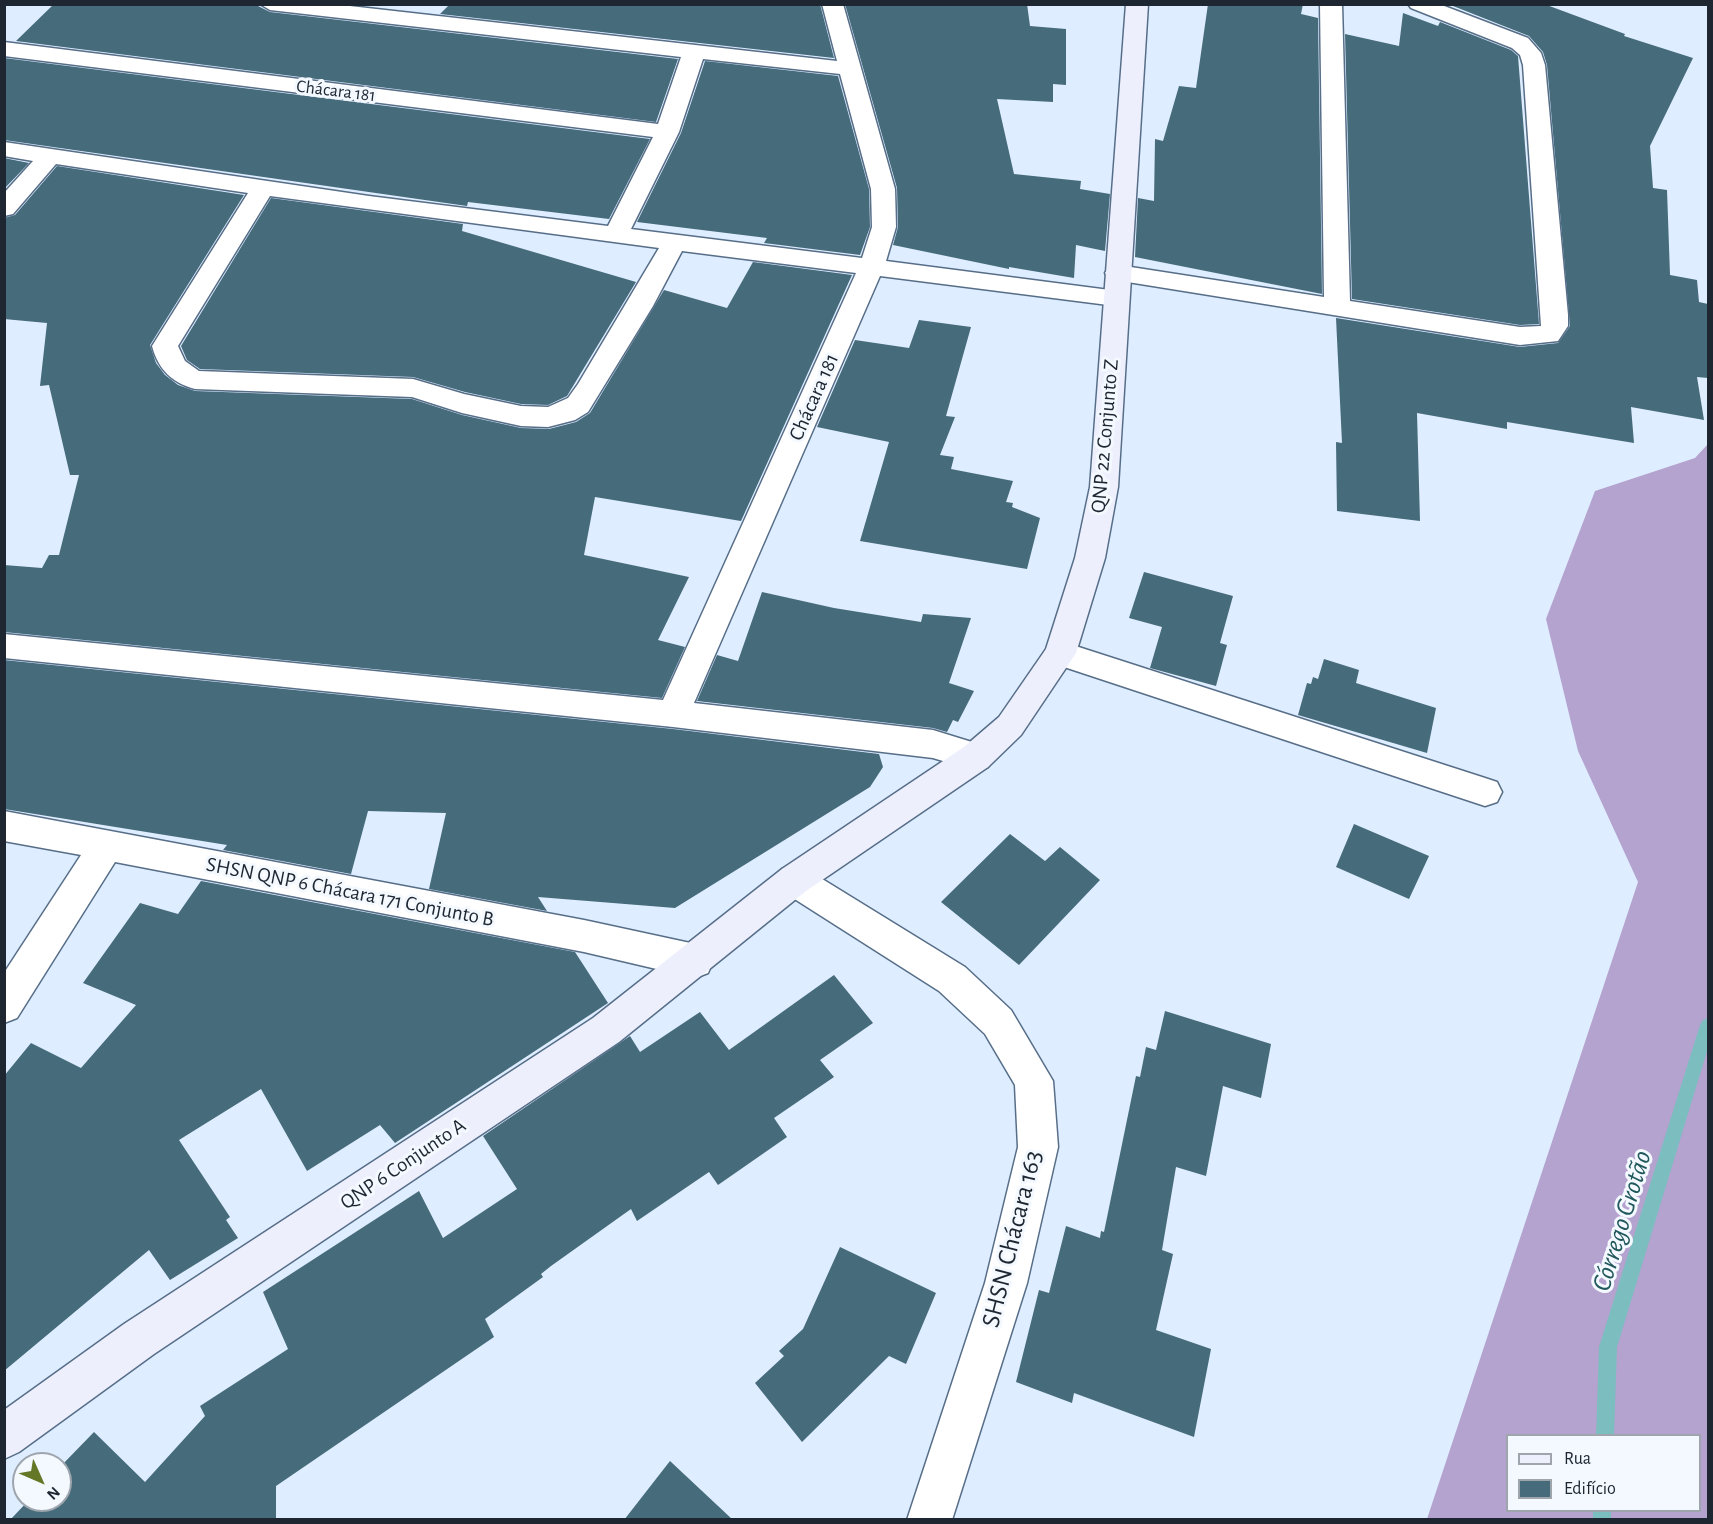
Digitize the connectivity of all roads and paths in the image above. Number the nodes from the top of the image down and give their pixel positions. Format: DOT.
graph roads {
  1 [pos="270,4"];
  2 [pos="832,4"];
  3 [pos="1137,4"];
  4 [pos="1331,4"];
  5 [pos="1418,4"];
  6 [pos="4,49"];
  7 [pos="694,52"];
  8 [pos="850,69"];
  9 [pos="667,132"];
  10 [pos="4,149"];
  11 [pos="51,155"];
  12 [pos="263,188"];
  13 [pos="4,209"];
  14 [pos="616,235"];
  15 [pos="674,244"];
  16 [pos="872,266"];
  17 [pos="1117,286"];
  18 [pos="1337,307"];
  19 [pos="4,646"];
  20 [pos="1060,653"];
  21 [pos="673,714"];
  22 [pos="976,757"];
  23 [pos="1485,792"];
  24 [pos="4,826"];
  25 [pos="106,846"];
  26 [pos="794,880"];
  27 [pos="695,961"];
  28 [pos="4,1006"];
  29 [pos="4,1437"];
  30 [pos="928,1520"];
  1 -- 7 [label="street"];
  2 -- 8 [label="street, Chácara 181"];
  3 -- 17 [label="street, QNP 22 Conjunto Z"];
  4 -- 18 [label="street"];
  5 -- 18 [label="street"];
  6 -- 9 [label="street, Chácara 181"];
  7 -- 8 [label="street"];
  7 -- 9 [label="street"];
  8 -- 16 [label="street, Chácara 181"];
  9 -- 14 [label="street"];
  10 -- 11 [label="street"];
  11 -- 12 [label="street"];
  11 -- 13 [label="street"];
  12 -- 14 [label="street"];
  12 -- 15 [label="street"];
  14 -- 15 [label="street"];
  15 -- 16 [label="street"];
  16 -- 17 [label="street"];
  16 -- 21 [label="street, Chácara 181"];
  17 -- 18 [label="street"];
  17 -- 20 [label="street, QNP 22 Conjunto Z"];
  19 -- 21 [label="street"];
  20 -- 22 [label="street, QNP 22 Conjunto Z"];
  20 -- 23 [label="street"];
  21 -- 22 [label="street"];
  22 -- 26 [label="street, QNP 22 Conjunto Z"];
  24 -- 25 [label="street, SHSN QNP 6 Chácara 171 Conjunto B"];
  25 -- 27 [label="street, SHSN QNP 6 Chácara 171 Conjunto B"];
  25 -- 28 [label="street"];
  26 -- 27 [label="street, QNP 6 Conjunto A"];
  26 -- 30 [label="street, SHSN Chácara 163"];
  27 -- 29 [label="street, QNP 6 Conjunto A"];
}
